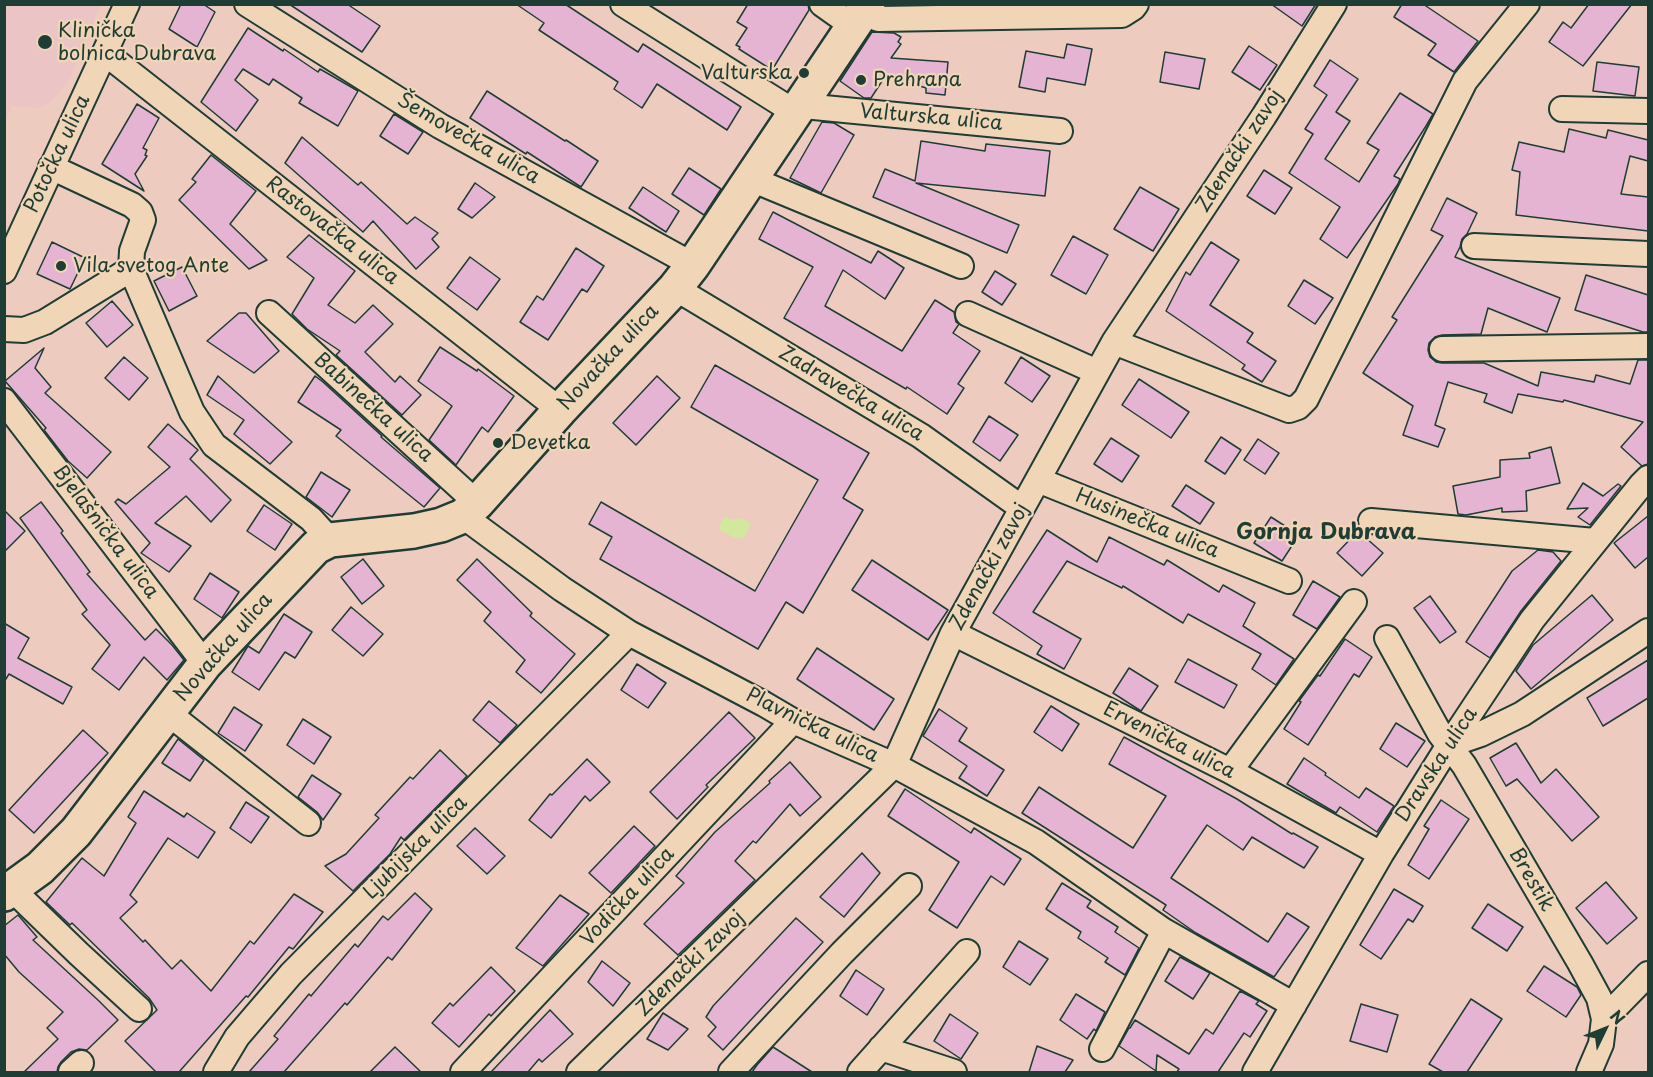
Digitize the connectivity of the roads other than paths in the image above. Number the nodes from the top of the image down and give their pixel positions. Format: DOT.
graph roads {
  1 [pos="127,4"];
  2 [pos="247,4"];
  3 [pos="623,4"];
  4 [pos="822,4"];
  5 [pos="1136,4"];
  6 [pos="1334,4"];
  7 [pos="1527,4"];
  8 [pos="861,14"];
  9 [pos="105,53"];
  10 [pos="799,108"];
  11 [pos="1562,109"];
  12 [pos="1648,111"];
  13 [pos="1060,130"];
  14 [pos="51,167"];
  15 [pos="751,179"];
  16 [pos="1474,246"];
  17 [pos="1648,254"];
  18 [pos="961,267"];
  19 [pos="131,269"];
  20 [pos="4,271"];
  21 [pos="684,276"];
  22 [pos="269,313"];
  23 [pos="968,315"];
  24 [pos="4,329"];
  25 [pos="1114,342"];
  26 [pos="1648,346"];
  27 [pos="1442,349"];
  28 [pos="1097,372"];
  29 [pos="4,400"];
  30 [pos="560,410"];
  31 [pos="1648,478"];
  32 [pos="1038,480"];
  33 [pos="1022,508"];
  34 [pos="470,510"];
  35 [pos="1371,521"];
  36 [pos="330,540"];
  37 [pos="1595,541"];
  38 [pos="1289,581"];
  39 [pos="1354,602"];
  40 [pos="1648,631"];
  41 [pos="628,633"];
  42 [pos="953,633"];
  43 [pos="1387,638"];
  44 [pos="205,664"];
  45 [pos="168,713"];
  46 [pos="793,721"];
  47 [pos="1449,745"];
  48 [pos="894,765"];
  49 [pos="1230,771"];
  50 [pos="308,823"];
  51 [pos="1381,854"];
  52 [pos="909,886"];
  53 [pos="8,892"];
  54 [pos="1164,931"];
  55 [pos="967,952"];
  56 [pos="1648,974"];
  57 [pos="1294,1005"];
  58 [pos="139,1009"];
  59 [pos="1604,1019"];
  60 [pos="881,1048"];
  61 [pos="1102,1049"];
  62 [pos="216,1072"];
  63 [pos="463,1072"];
  64 [pos="579,1072"];
  65 [pos="731,1072"];
  66 [pos="860,1072"];
  67 [pos="954,1072"];
  68 [pos="1255,1072"];
  69 [pos="1589,1072"];
  1 -- 9 [label="street, Potočka ulica"];
  2 -- 21 [label="street, Šemovečka ulica"];
  3 -- 10 [label="street, Valturska ulica"];
  4 -- 8 [label="street"];
  5 -- 8 [label="street"];
  6 -- 25 [label="street, Zdenački zavoj"];
  7 -- 25 [label="street"];
  8 -- 10 [label="street, Novačka ulica"];
  9 -- 14 [label="street, Potočka ulica"];
  9 -- 30 [label="street, Rastovačka ulica"];
  10 -- 13 [label="street, Valturska ulica"];
  10 -- 15 [label="street, Novačka ulica"];
  11 -- 12 [label="street"];
  14 -- 19 [label="street"];
  14 -- 20 [label="street, Potočka ulica"];
  15 -- 18 [label="street"];
  15 -- 21 [label="street, Novačka ulica"];
  16 -- 17 [label="street"];
  19 -- 24 [label="street"];
  19 -- 36 [label="street"];
  21 -- 30 [label="street, Novačka ulica"];
  21 -- 33 [label="street, Zadravečka ulica"];
  22 -- 34 [label="street, Babinečka ulica"];
  23 -- 28 [label="street"];
  25 -- 28 [label="street, Zdenački zavoj"];
  26 -- 27 [label="street"];
  28 -- 32 [label="street, Zdenački zavoj"];
  29 -- 44 [label="street, Bjelašnička ulica"];
  30 -- 34 [label="street, Novačka ulica"];
  31 -- 37 [label="street, Dravska ulica"];
  32 -- 33 [label="street, Zdenački zavoj"];
  32 -- 38 [label="street, Husinečka ulica"];
  33 -- 42 [label="street, Zdenački zavoj"];
  34 -- 36 [label="street, Novačka ulica"];
  34 -- 41 [label="street, Plavnička ulica"];
  35 -- 37 [label="street"];
  36 -- 44 [label="street, Novačka ulica"];
  37 -- 47 [label="street, Dravska ulica"];
  39 -- 49 [label="street"];
  40 -- 47 [label="street"];
  41 -- 46 [label="street, Plavnička ulica"];
  41 -- 62 [label="street, Ljubijska ulica"];
  42 -- 48 [label="street, Zdenački zavoj"];
  42 -- 49 [label="street, Ervenička ulica"];
  43 -- 47 [label="street, Brestik"];
  44 -- 45 [label="street, Novačka ulica"];
  45 -- 50 [label="street"];
  45 -- 53 [label="street, Novačka ulica"];
  46 -- 48 [label="street, Plavnička ulica"];
  46 -- 63 [label="street, Vodička ulica"];
  47 -- 51 [label="street, Dravska ulica"];
  47 -- 59 [label="street, Brestik"];
  48 -- 54 [label="street, Plavnička ulica"];
  48 -- 64 [label="street, Zdenački zavoj"];
  49 -- 51 [label="street, Ervenička ulica"];
  51 -- 57 [label="street, Dravska ulica"];
  52 -- 65 [label="street"];
  53 -- 58 [label="street"];
  54 -- 57 [label="street, Plavnička ulica"];
  54 -- 61 [label="street"];
  55 -- 60 [label="street"];
  56 -- 59 [label="street"];
  57 -- 68 [label="street, Dravska ulica"];
  59 -- 69 [label="street, Brestik"];
  60 -- 66 [label="street"];
  60 -- 67 [label="street"];
}
